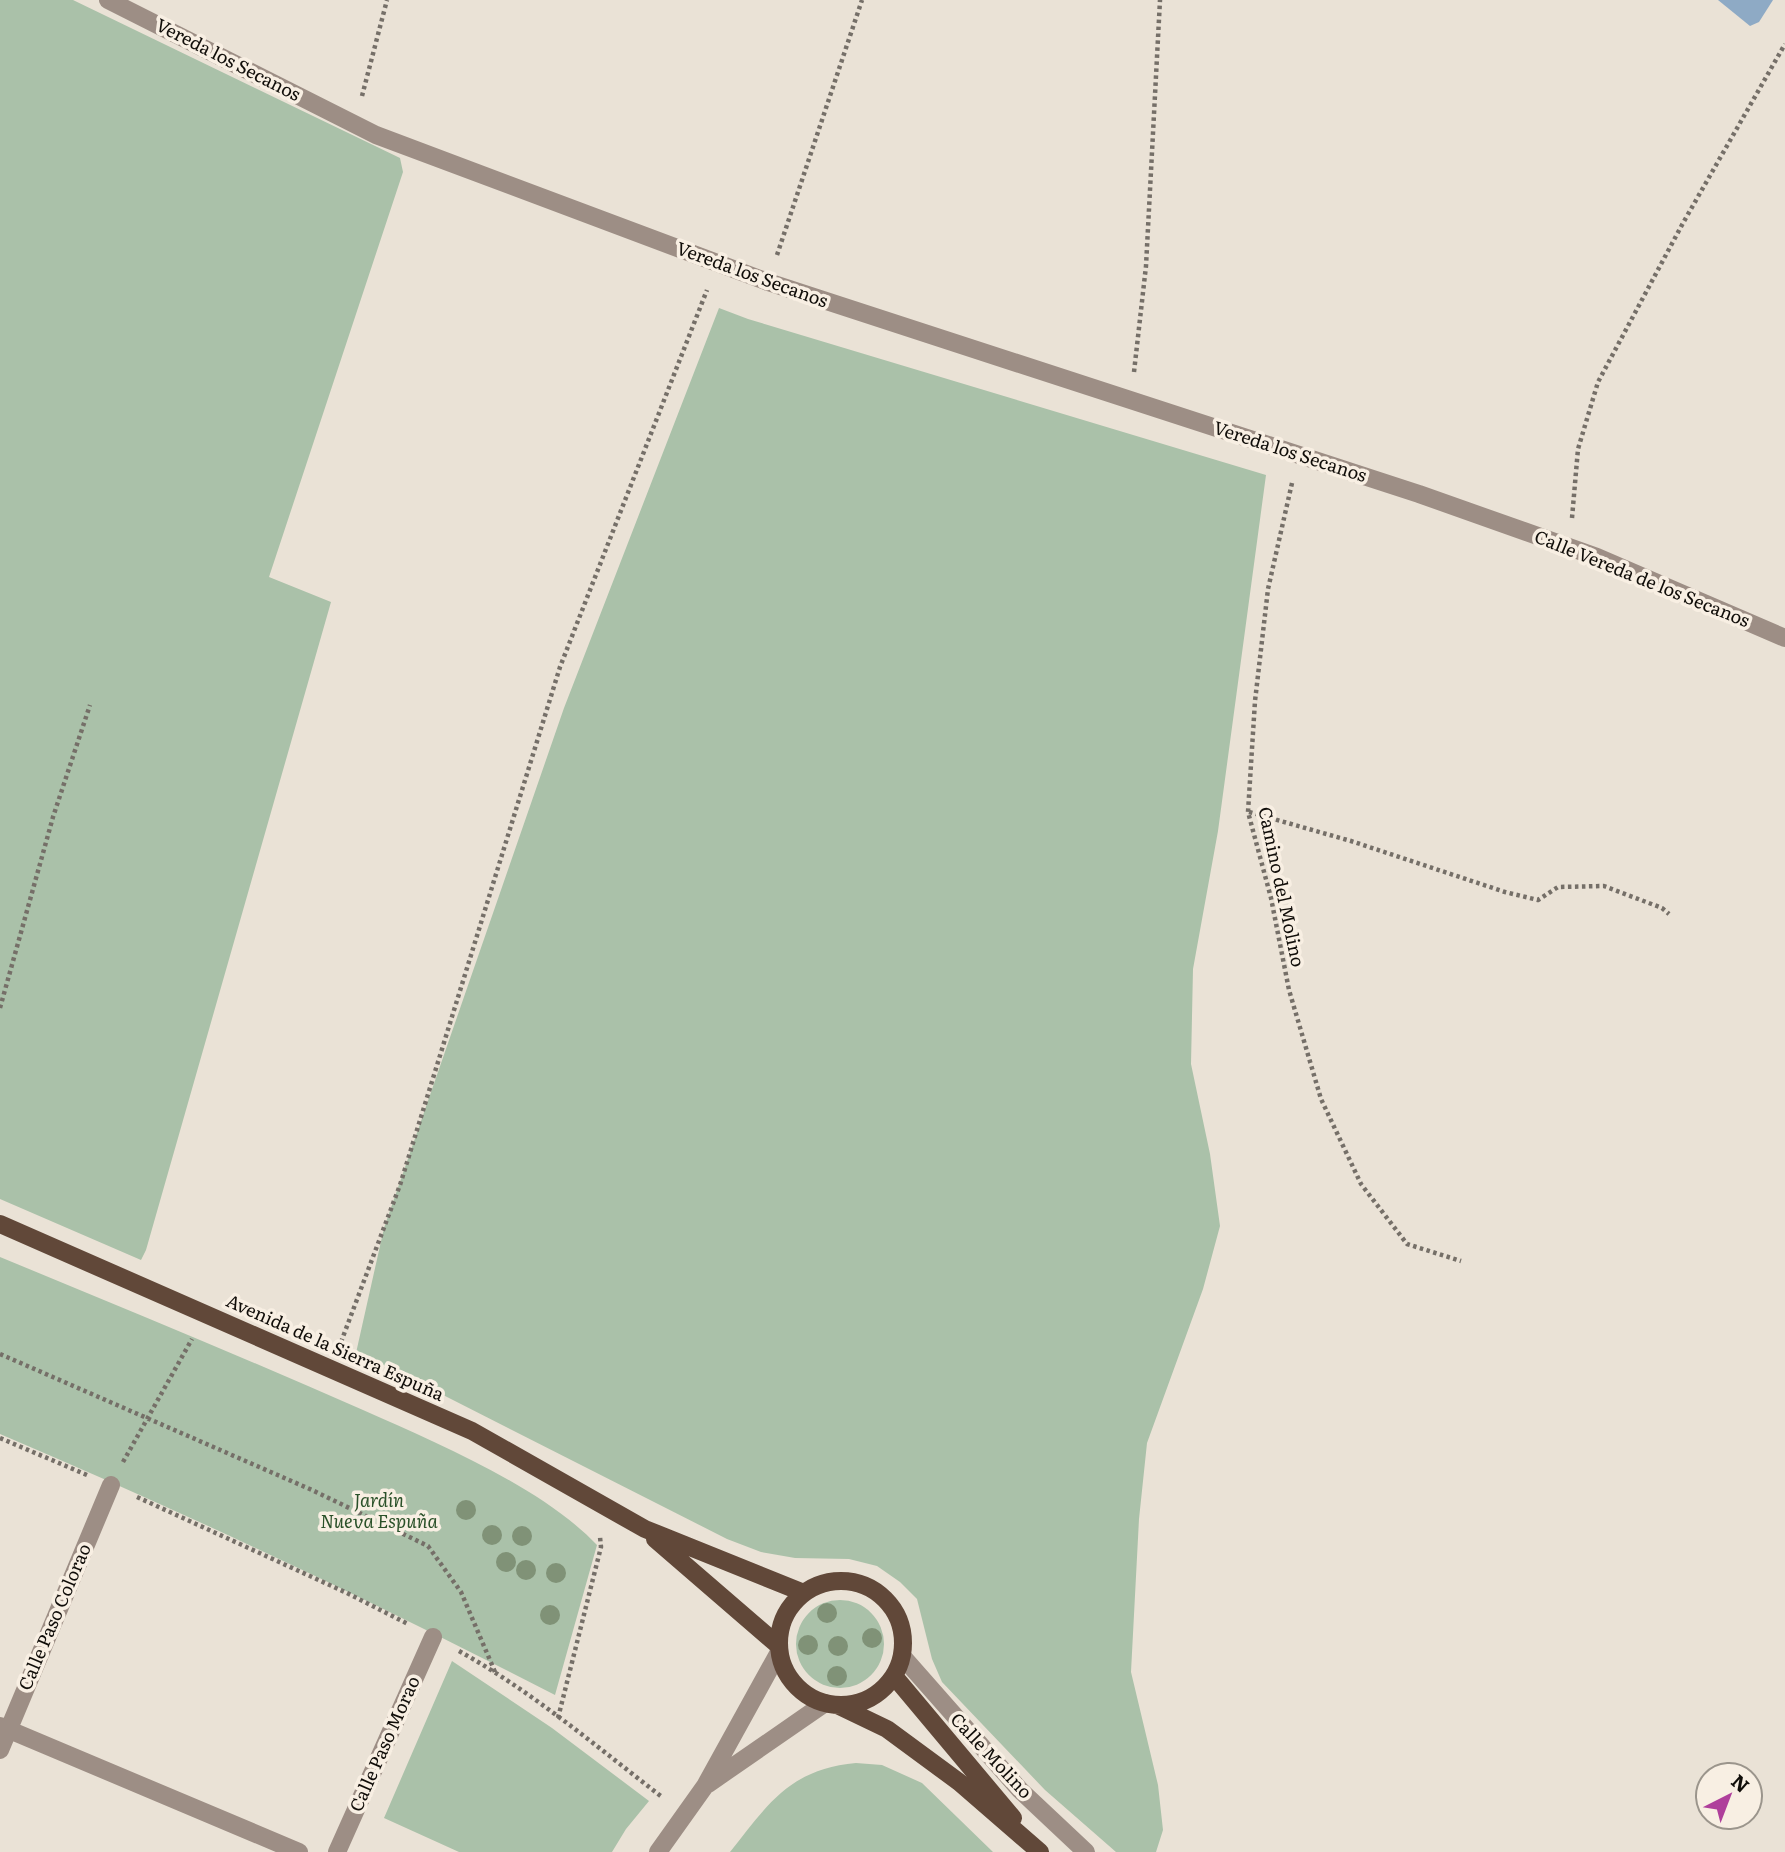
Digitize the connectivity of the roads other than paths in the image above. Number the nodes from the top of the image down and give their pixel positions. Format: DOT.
graph roads {
  1 [pos="108,0"];
  2 [pos="1419,494"];
  3 [pos="1785,638"];
  4 [pos="0,1224"];
  5 [pos="111,1485"];
  6 [pos="645,1529"];
  7 [pos="804,1593"];
  8 [pos="433,1637"];
  9 [pos="779,1649"];
  10 [pos="902,1656"];
  11 [pos="894,1676"];
  12 [pos="831,1704"];
  13 [pos="4,1728"];
  14 [pos="0,1750"];
  15 [pos="705,1786"];
  16 [pos="299,1852"];
  17 [pos="337,1852"];
  18 [pos="658,1852"];
  19 [pos="1040,1852"];
  20 [pos="1086,1852"];
  1 -- 2 [label="street, Vereda los Secanos"];
  2 -- 3 [label="street, Calle Vereda de los Secanos"];
  4 -- 6 [label="main road, Avenida de la Sierra Espuña"];
  5 -- 13 [label="street, Calle Paso Colorao"];
  6 -- 7 [label="main road, Avenida de la Sierra Espuña"];
  6 -- 9 [label="main road, Avenida de la Sierra Espuña"];
  7 -- 9 [label="main road"];
  7 -- 10 [label="main road"];
  8 -- 17 [label="street, Calle Paso Morao"];
  9 -- 12 [label="main road"];
  9 -- 15 [label="street"];
  10 -- 11 [label="main road"];
  10 -- 20 [label="street, Calle Molino"];
  11 -- 12 [label="main road"];
  11 -- 19 [label="main road"];
  12 -- 15 [label="street"];
  12 -- 19 [label="main road"];
  13 -- 14 [label="street, Calle Paso Colorao"];
  13 -- 16 [label="street"];
  15 -- 18 [label="street"];
}
